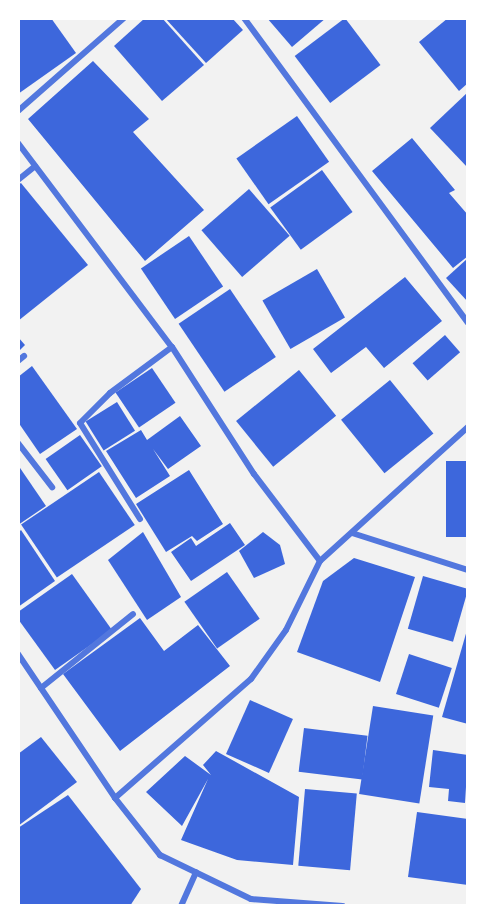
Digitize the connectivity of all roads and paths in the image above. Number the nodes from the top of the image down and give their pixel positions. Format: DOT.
graph roads {
  1 [pos="124,18"];
  2 [pos="244,18"];
  3 [pos="18,111"];
  4 [pos="18,143"];
  5 [pos="35,165"];
  6 [pos="18,180"];
  7 [pos="468,323"];
  8 [pos="172,347"];
  9 [pos="24,356"];
  10 [pos="18,361"];
  11 [pos="468,427"];
  12 [pos="18,443"];
  13 [pos="52,487"];
  14 [pos="140,519"];
  15 [pos="351,533"];
  16 [pos="321,561"];
  17 [pos="468,570"];
  18 [pos="133,614"];
  19 [pos="18,654"];
  20 [pos="41,688"];
  21 [pos="115,798"];
  22 [pos="195,872"];
  23 [pos="181,906"];
  24 [pos="343,906"];
  1 -- 3 [label="street"];
  2 -- 7 [label="street"];
  4 -- 5 [label="street"];
  5 -- 6 [label="street"];
  5 -- 8 [label="street"];
  8 -- 14 [label="street"];
  8 -- 16 [label="street"];
  9 -- 10 [label="street"];
  11 -- 15 [label="street"];
  12 -- 13 [label="street"];
  15 -- 16 [label="street"];
  15 -- 17 [label="street"];
  16 -- 21 [label="street"];
  18 -- 20 [label="street"];
  19 -- 20 [label="street"];
  20 -- 21 [label="street"];
  21 -- 22 [label="street"];
  22 -- 23 [label="street"];
  22 -- 24 [label="street"];
}
